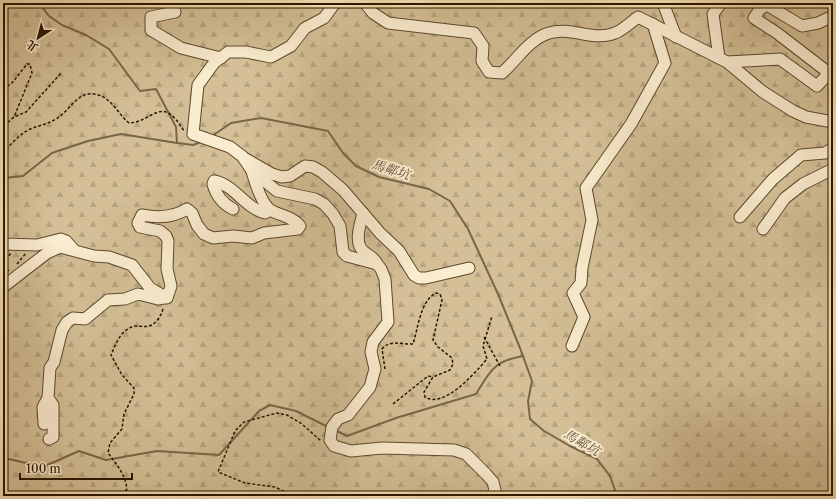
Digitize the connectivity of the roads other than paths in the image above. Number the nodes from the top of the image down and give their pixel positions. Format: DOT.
graph roads {
  1 [pos="172,3"];
  2 [pos="335,3"];
  3 [pos="365,3"];
  4 [pos="663,3"];
  5 [pos="721,3"];
  6 [pos="833,16"];
  7 [pos="653,24"];
  8 [pos="676,37"];
  9 [pos="221,58"];
  10 [pos="723,60"];
  11 [pos="833,122"];
  12 [pos="833,148"];
  13 [pos="242,156"];
  14 [pos="833,169"];
  15 [pos="252,171"];
  16 [pos="233,209"];
  17 [pos="270,210"];
  18 [pos="363,213"];
  19 [pos="740,217"];
  20 [pos="763,229"];
  21 [pos="3,244"];
  22 [pos="74,250"];
  23 [pos="377,264"];
  24 [pos="470,268"];
  25 [pos="3,287"];
  26 [pos="162,298"];
  27 [pos="572,346"];
  28 [pos="48,398"];
  29 [pos="44,424"];
  30 [pos="49,439"];
  31 [pos="492,496"];
  1 -- 9 [label="street"];
  2 -- 9 [label="street"];
  3 -- 7 [label="street"];
  4 -- 8 [label="street"];
  5 -- 10 [label="street"];
  6 -- 10 [label="street"];
  7 -- 8 [label="street"];
  7 -- 27 [label="street"];
  8 -- 10 [label="street"];
  9 -- 13 [label="street"];
  10 -- 11 [label="street"];
  12 -- 19 [label="street"];
  13 -- 15 [label="street"];
  13 -- 18 [label="street"];
  14 -- 20 [label="street"];
  15 -- 17 [label="street"];
  15 -- 23 [label="street"];
  16 -- 17 [label="street"];
  17 -- 26 [label="street"];
  18 -- 23 [label="street"];
  18 -- 24 [label="street"];
  21 -- 22 [label="street"];
  22 -- 25 [label="street"];
  22 -- 26 [label="street"];
  23 -- 31 [label="street"];
  26 -- 28 [label="street"];
  28 -- 29 [label="street"];
  28 -- 30 [label="street"];
}
